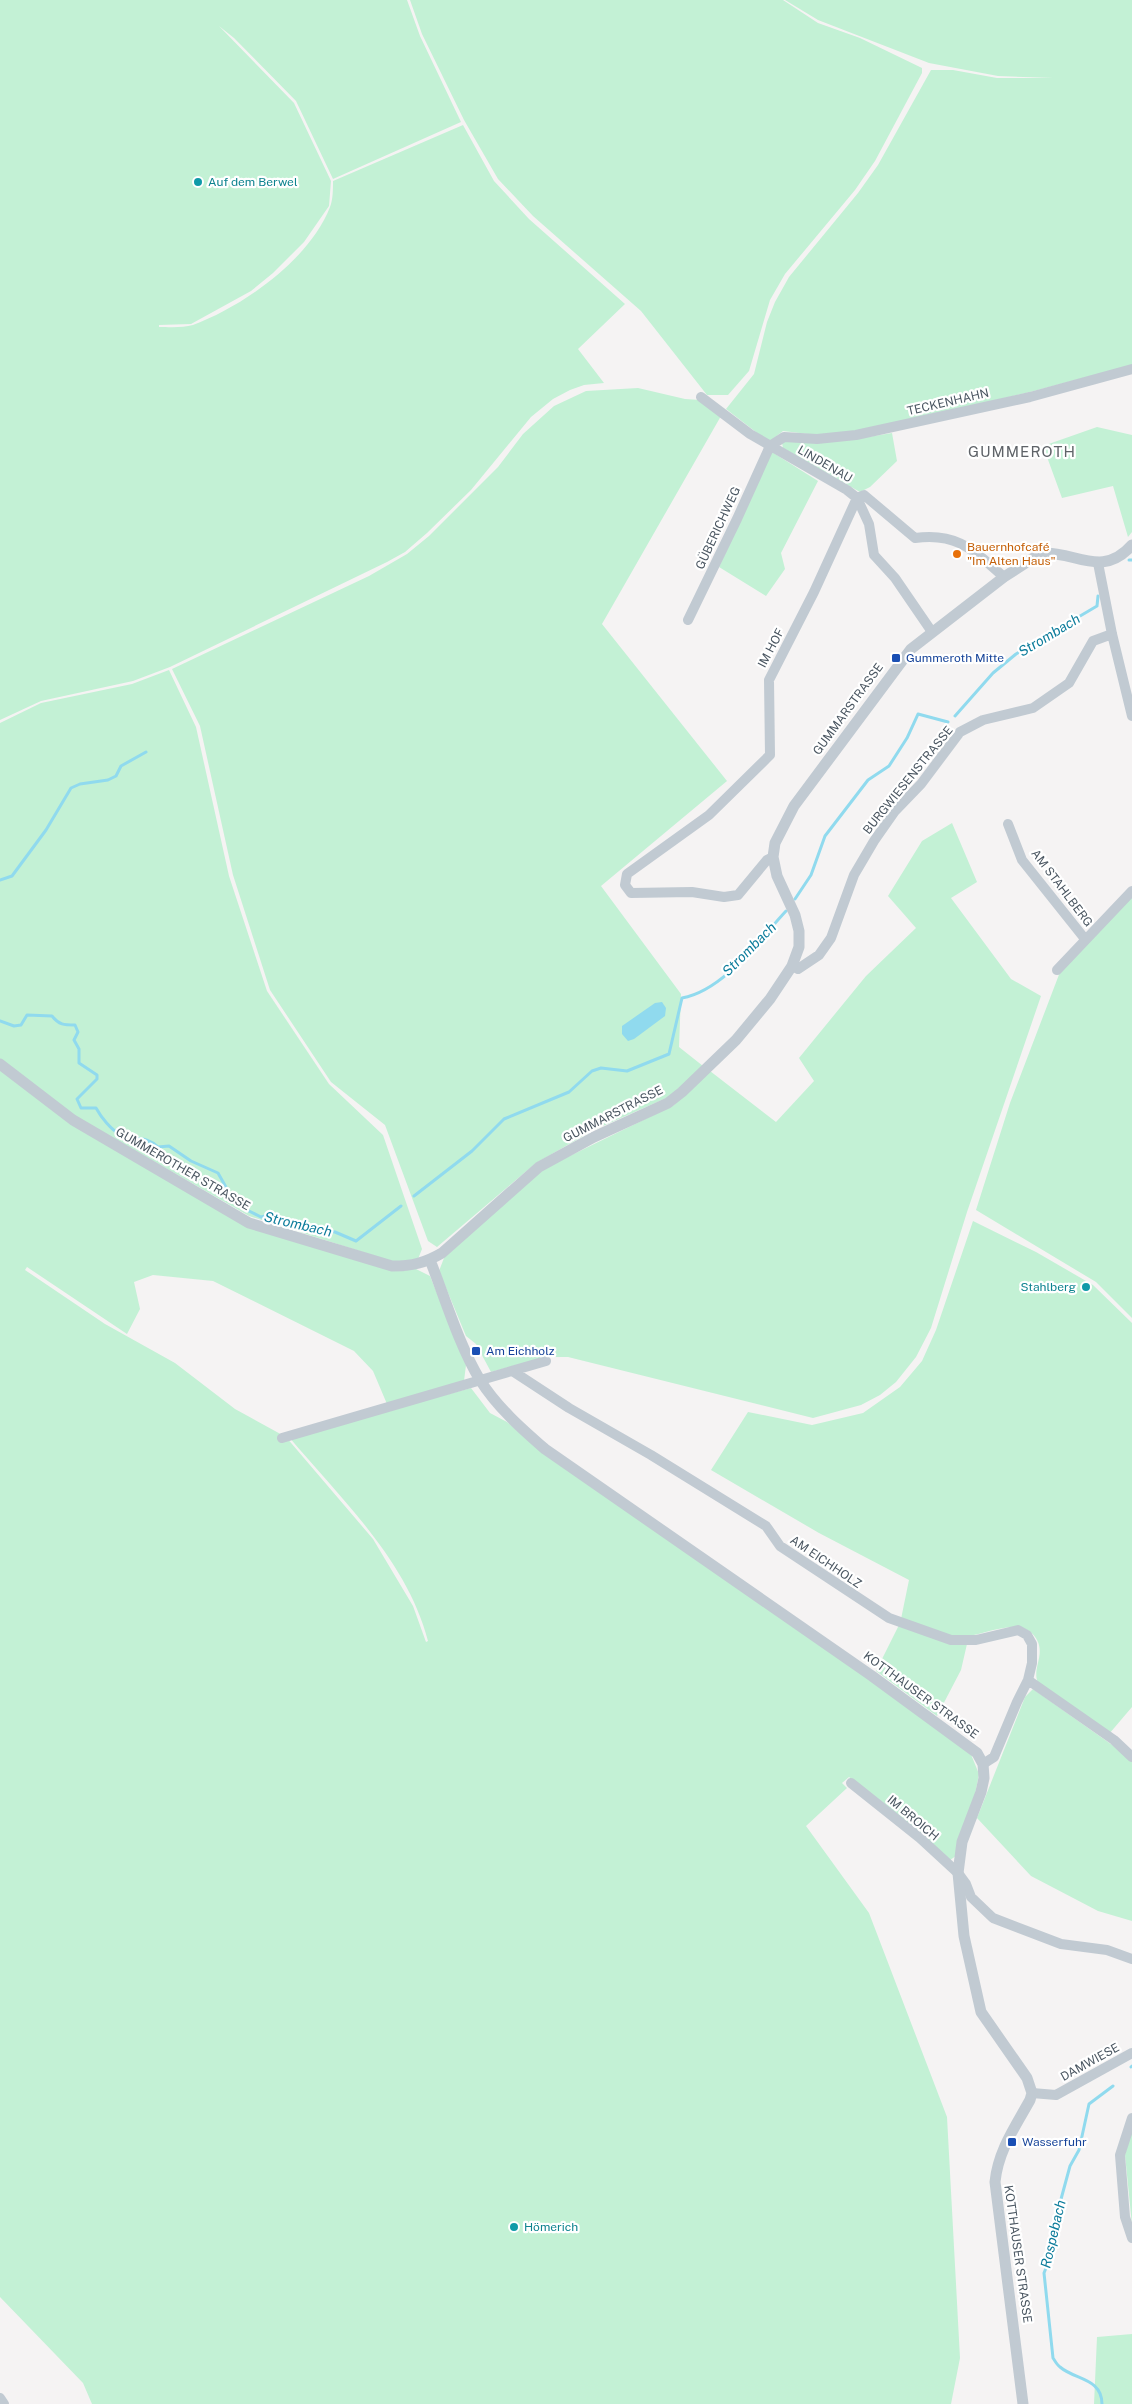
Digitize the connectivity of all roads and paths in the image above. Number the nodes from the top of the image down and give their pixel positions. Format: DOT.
graph roads {
  1 [pos="1132,369"];
  2 [pos="701,397"];
  3 [pos="770,446"];
  4 [pos="857,498"];
  5 [pos="1132,545"];
  6 [pos="1098,563"];
  7 [pos="1004,577"];
  8 [pos="688,620"];
  9 [pos="932,632"];
  10 [pos="1112,634"];
  11 [pos="1132,716"];
  12 [pos="1008,824"];
  13 [pos="773,857"];
  14 [pos="1132,891"];
  15 [pos="631,893"];
  16 [pos="1085,939"];
  17 [pos="792,966"];
  18 [pos="1057,970"];
  19 [pos="0,1064"];
  20 [pos="430,1260"];
  21 [pos="546,1361"];
  22 [pos="514,1372"];
  23 [pos="480,1379"];
  24 [pos="282,1438"];
  25 [pos="1028,1680"];
  26 [pos="1132,1757"];
  27 [pos="983,1764"];
  28 [pos="850,1784"];
  29 [pos="958,1873"];
  30 [pos="1132,1959"];
  31 [pos="1132,2053"];
  32 [pos="1032,2092"];
  33 [pos="1132,2118"];
  34 [pos="1132,2238"];
  35 [pos="0,2398"];
  36 [pos="4,2404"];
  37 [pos="1023,2404"];
  1 -- 3 [label="street, TECKENHAHN"];
  2 -- 3 [label="street, LINDENAU"];
  3 -- 4 [label="street, LINDENAU"];
  3 -- 8 [label="street, GÜBERICHWEG"];
  4 -- 7 [label="street"];
  4 -- 9 [label="street, LINDENAU"];
  4 -- 15 [label="street, IM HOF"];
  5 -- 6 [label="street"];
  6 -- 7 [label="street, GUMMARSTRASSE"];
  6 -- 10 [label="street"];
  7 -- 9 [label="street, GUMMARSTRASSE"];
  9 -- 13 [label="street, GUMMARSTRASSE"];
  10 -- 11 [label="street"];
  10 -- 17 [label="street, BURGWIESENSTRASSE"];
  12 -- 16 [label="street, AM STAHLBERG"];
  13 -- 15 [label="street, GUMMARSTRASSE"];
  13 -- 17 [label="street, GUMMARSTRASSE"];
  14 -- 16 [label="street, AM STAHLBERG"];
  16 -- 18 [label="street, AM STAHLBERG"];
  17 -- 20 [label="street, GUMMARSTRASSE"];
  19 -- 20 [label="street, GUMMEROTHER STRASSE"];
  20 -- 23 [label="street, KOTTHAUSER STRASSE"];
  21 -- 22 [label="street"];
  22 -- 23 [label="street"];
  22 -- 25 [label="street, AM EICHHOLZ"];
  23 -- 24 [label="street"];
  23 -- 27 [label="street, KOTTHAUSER STRASSE"];
  25 -- 26 [label="street"];
  25 -- 27 [label="street, AM EICHHOLZ"];
  27 -- 29 [label="street"];
  28 -- 29 [label="street, IM BROICH"];
  29 -- 30 [label="street, IM BROICH"];
  29 -- 32 [label="street"];
  31 -- 32 [label="street, DAMWIESE"];
  32 -- 37 [label="street, KOTTHAUSER STRASSE"];
  33 -- 34 [label="street"];
  35 -- 36 [label="street"];
}
